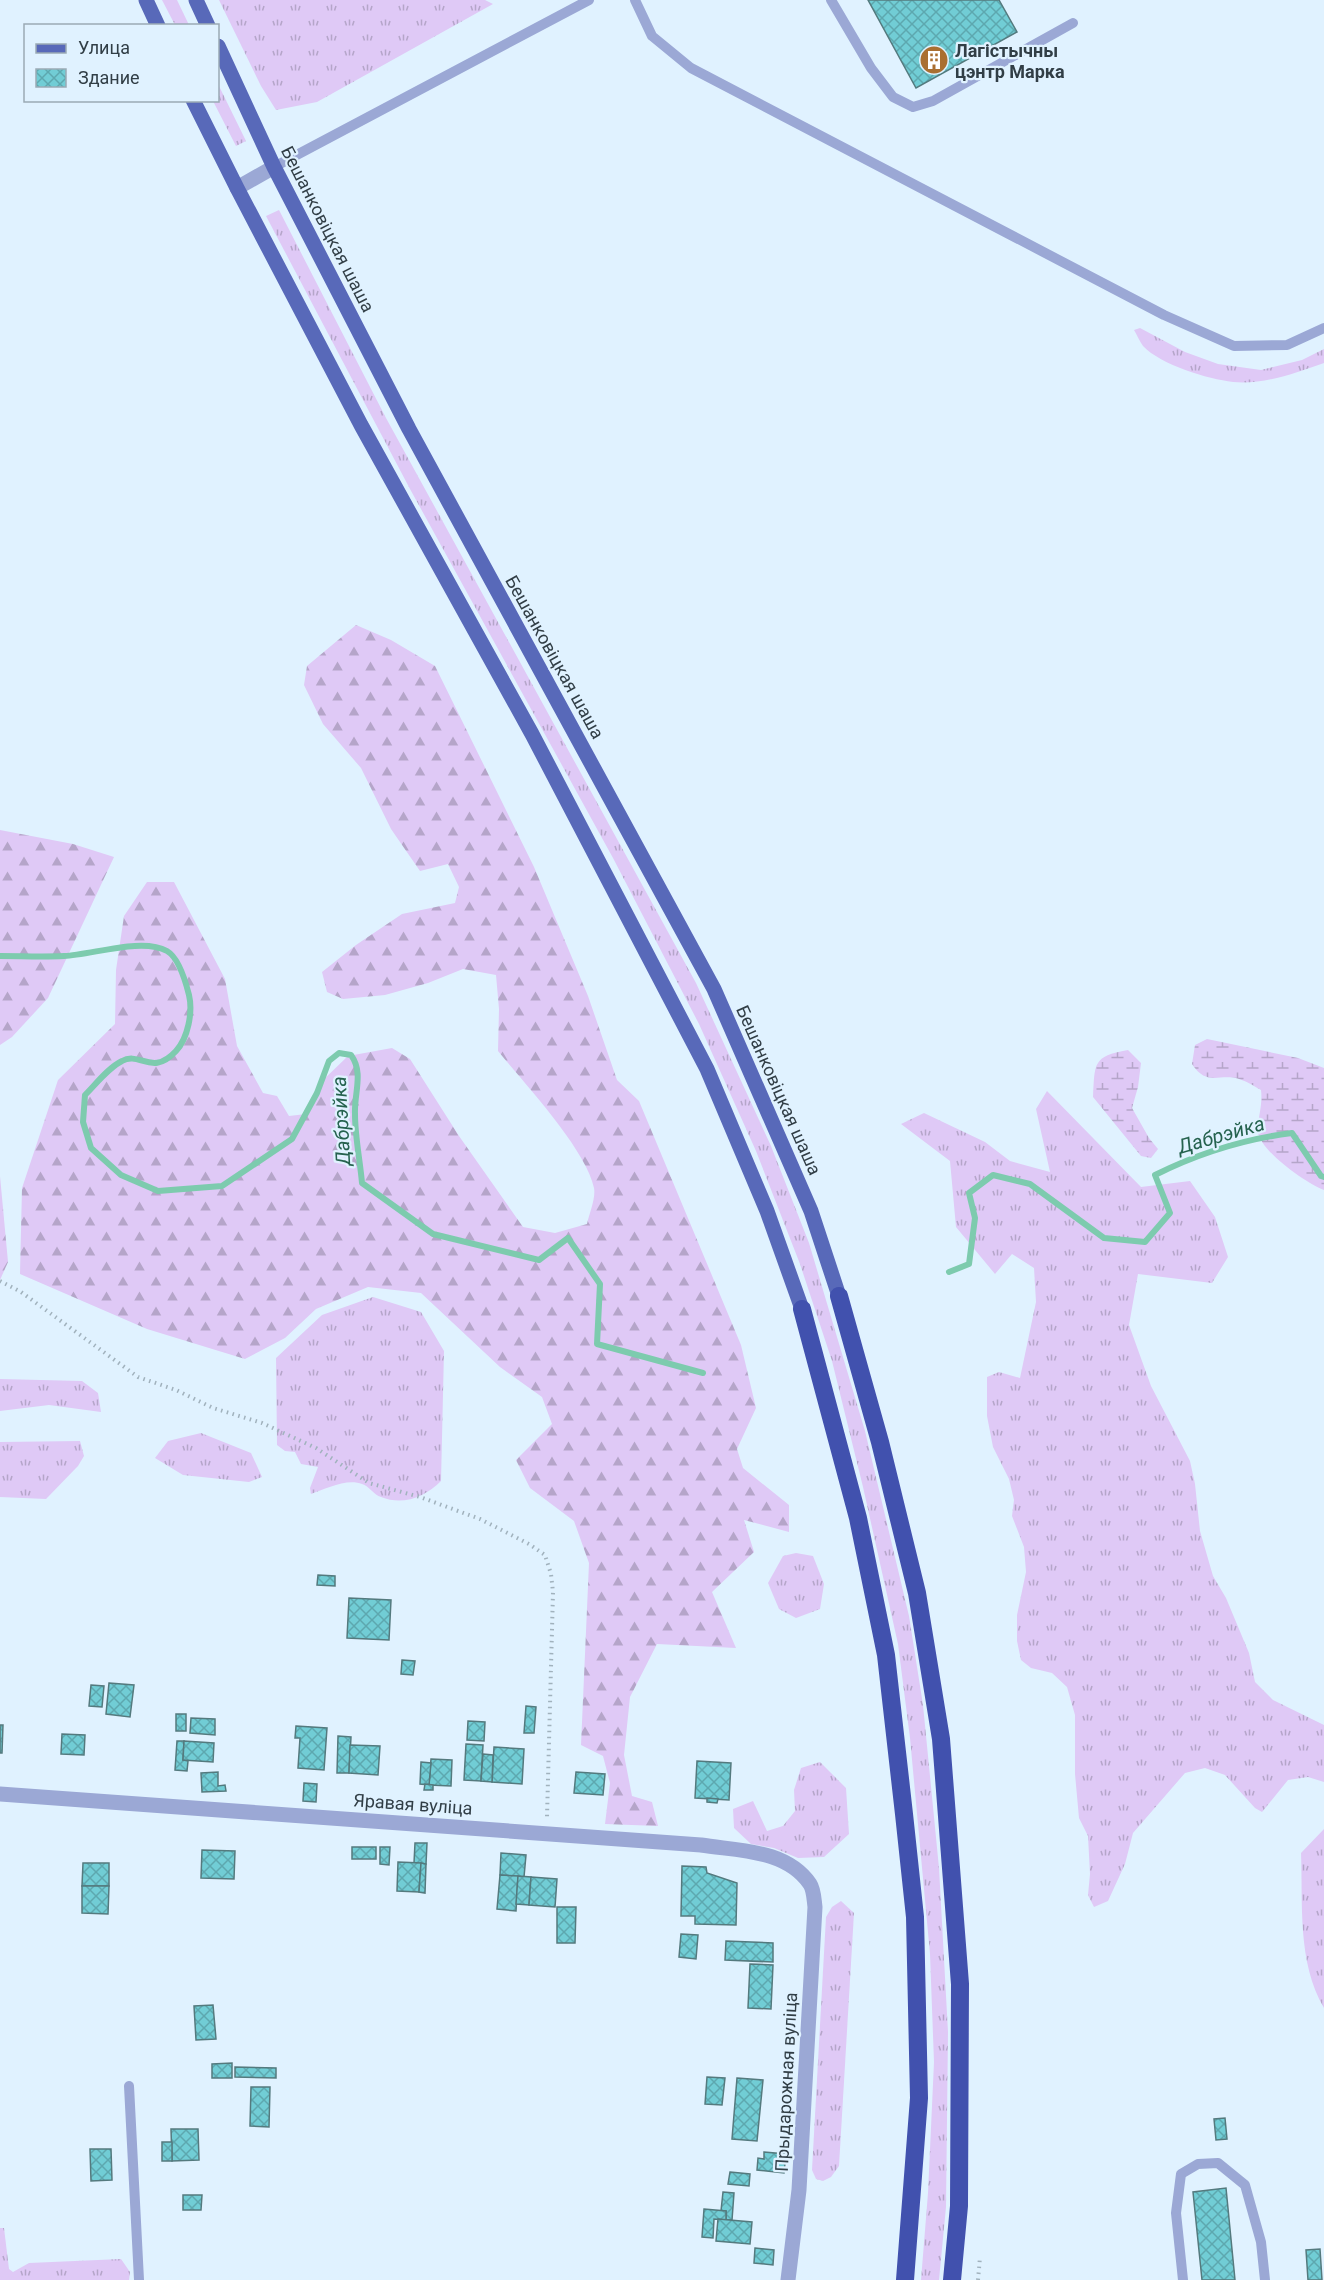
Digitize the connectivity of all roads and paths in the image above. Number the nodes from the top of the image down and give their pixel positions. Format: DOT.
graph roads {
  1 [pos="146,0"];
  2 [pos="196,0"];
  3 [pos="589,0"];
  4 [pos="635,0"];
  5 [pos="831,0"];
  6 [pos="1072,23"];
  7 [pos="157,24"];
  8 [pos="207,24"];
  9 [pos="219,48"];
  10 [pos="194,102"];
  11 [pos="274,167"];
  12 [pos="237,188"];
  13 [pos="1324,327"];
  14 [pos="0,1281"];
  15 [pos="839,1296"];
  16 [pos="802,1309"];
  17 [pos="0,1794"];
  18 [pos="547,1833"];
  19 [pos="811,1886"];
  20 [pos="129,2086"];
  21 [pos="980,2257"];
  22 [pos="139,2280"];
  23 [pos="788,2280"];
  24 [pos="905,2280"];
  25 [pos="952,2280"];
  26 [pos="978,2280"];
  27 [pos="1183,2280"];
  28 [pos="1265,2280"];
  1 -- 7 [label="main road"];
  2 -- 8 [label="main road"];
  3 -- 11 [label="lane"];
  4 -- 13 [label="lane"];
  5 -- 6 [label="lane"];
  9 -- 11 [label="main road, Бешанковіцкая шаша"];
  10 -- 12 [label="main road"];
  11 -- 12 [label="street"];
  11 -- 15 [label="main road, Бешанковіцкая шаша"];
  12 -- 16 [label="main road"];
  14 -- 18 [label="path"];
  15 -- 25 [label="highway"];
  16 -- 24 [label="highway"];
  17 -- 18 [label="street, Яравая вуліца"];
  18 -- 19 [label="street, Яравая вуліца"];
  19 -- 23 [label="street, Прыдарожная вуліца"];
  20 -- 22 [label="lane"];
  21 -- 26 [label="path"];
  27 -- 28 [label="lane"];
}
